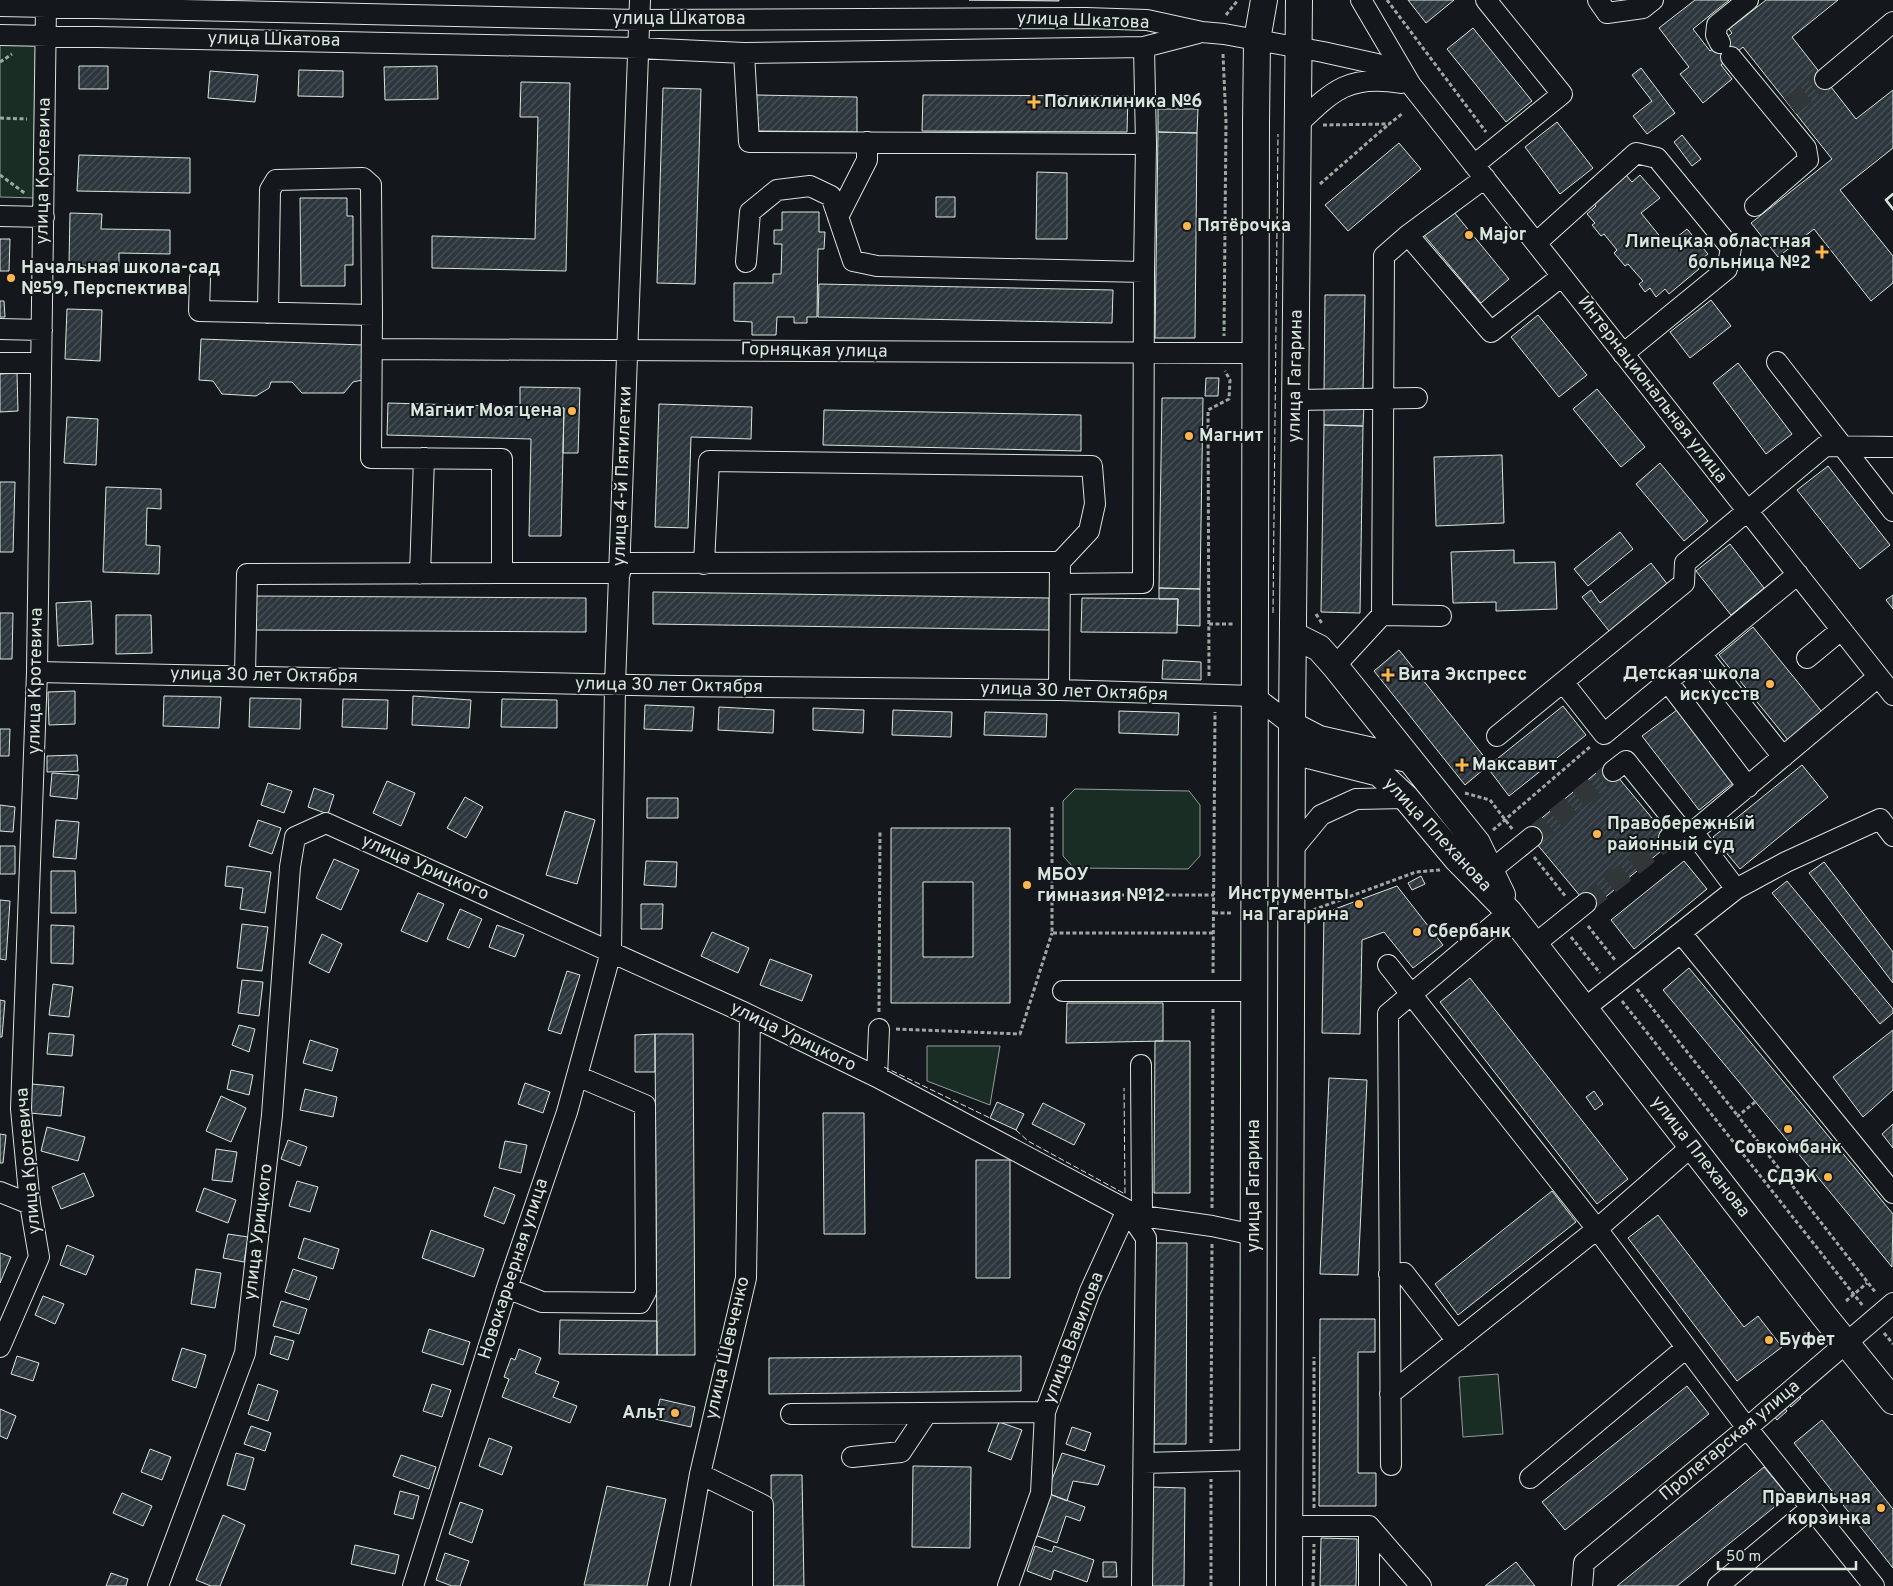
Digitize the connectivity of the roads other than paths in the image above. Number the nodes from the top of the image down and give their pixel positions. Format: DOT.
graph roads {
  1 [pos="640,0"];
  2 [pos="1264,0"];
  3 [pos="1299,0"];
  4 [pos="1361,0"];
  5 [pos="1486,0"];
  6 [pos="1598,0"];
  7 [pos="1653,0"];
  8 [pos="1748,0"];
  9 [pos="43,3"];
  10 [pos="192,4"];
  11 [pos="0,6"];
  12 [pos="1087,9"];
  13 [pos="639,20"];
  14 [pos="1893,22"];
  15 [pos="1202,32"];
  16 [pos="0,34"];
  17 [pos="46,34"];
  18 [pos="1257,40"];
  19 [pos="1144,47"];
  20 [pos="638,48"];
  21 [pos="1299,48"];
  22 [pos="744,53"];
  23 [pos="1825,79"];
  24 [pos="1411,85"];
  25 [pos="1310,125"];
  26 [pos="867,142"];
  27 [pos="1146,144"];
  28 [pos="1479,172"];
  29 [pos="1755,206"];
  30 [pos="0,216"];
  31 [pos="44,217"];
  32 [pos="838,218"];
  33 [pos="1408,235"];
  34 [pos="1536,243"];
  35 [pos="746,262"];
  36 [pos="1144,272"];
  37 [pos="1562,276"];
  38 [pos="200,278"];
  39 [pos="268,313"];
  40 [pos="372,315"];
  41 [pos="0,329"];
  42 [pos="42,330"];
  43 [pos="372,349"];
  44 [pos="628,350"];
  45 [pos="1144,354"];
  46 [pos="1255,354"];
  47 [pos="1623,354"];
  48 [pos="1777,362"];
  49 [pos="0,363"];
  50 [pos="41,364"];
  51 [pos="1384,398"];
  52 [pos="1417,398"];
  53 [pos="1296,400"];
  54 [pos="1893,446"];
  55 [pos="1843,447"];
  56 [pos="424,458"];
  57 [pos="1747,510"];
  58 [pos="1893,511"];
  59 [pos="1060,562"];
  60 [pos="704,564"];
  61 [pos="620,568"];
  62 [pos="502,573"];
  63 [pos="420,574"];
  64 [pos="1798,574"];
  65 [pos="1060,584"];
  66 [pos="1382,615"];
  67 [pos="1442,616"];
  68 [pos="1841,630"];
  69 [pos="1293,635"];
  70 [pos="1701,654"];
  71 [pos="1807,658"];
  72 [pos="1335,666"];
  73 [pos="37,672"];
  74 [pos="245,675"];
  75 [pos="1878,677"];
  76 [pos="1563,682"];
  77 [pos="1668,682"];
  78 [pos="615,685"];
  79 [pos="1059,690"];
  80 [pos="1893,695"];
  81 [pos="1254,696"];
  82 [pos="1292,725"];
  83 [pos="1497,736"];
  84 [pos="1343,746"];
  85 [pos="1292,751"];
  86 [pos="1783,757"];
  87 [pos="1408,759"];
  88 [pos="1613,771"];
  89 [pos="1254,785"];
  90 [pos="1748,786"];
  91 [pos="1406,798"];
  92 [pos="1893,836"];
  93 [pos="1532,837"];
  94 [pos="1668,838"];
  95 [pos="1292,850"];
  96 [pos="1490,871"];
  97 [pos="1736,889"];
  98 [pos="1586,903"];
  99 [pos="1509,912"];
  100 [pos="1680,933"];
  101 [pos="1535,944"];
  102 [pos="611,952"];
  103 [pos="1388,965"];
  104 [pos="1063,991"];
  105 [pos="1254,991"];
  106 [pos="1410,994"];
  107 [pos="1585,1008"];
  108 [pos="750,1016"];
  109 [pos="879,1029"];
  110 [pos="1141,1065"];
  111 [pos="577,1076"];
  112 [pos="877,1077"];
  113 [pos="1692,1146"];
  114 [pos="0,1192"];
  115 [pos="1893,1193"];
  116 [pos="30,1204"];
  117 [pos="1134,1213"];
  118 [pos="1597,1229"];
  119 [pos="1254,1235"];
  120 [pos="1290,1254"];
  121 [pos="1389,1274"];
  122 [pos="507,1288"];
  123 [pos="1886,1300"];
  124 [pos="1457,1341"];
  125 [pos="1846,1343"];
  126 [pos="0,1347"];
  127 [pos="1686,1348"];
  128 [pos="1390,1394"];
  129 [pos="1893,1401"];
  130 [pos="1045,1412"];
  131 [pos="926,1413"];
  132 [pos="791,1414"];
  133 [pos="1747,1428"];
  134 [pos="852,1457"];
  135 [pos="1254,1460"];
  136 [pos="1144,1463"];
  137 [pos="1391,1465"];
  138 [pos="700,1474"];
  139 [pos="1530,1478"];
  140 [pos="1811,1508"];
  141 [pos="1289,1526"];
  142 [pos="1369,1526"];
  143 [pos="158,1586"];
  144 [pos="413,1586"];
  145 [pos="680,1586"];
  146 [pos="763,1586"];
  147 [pos="1008,1586"];
  148 [pos="1142,1586"];
  149 [pos="1253,1586"];
  150 [pos="1289,1586"];
  151 [pos="1369,1586"];
  152 [pos="1421,1586"];
  153 [pos="1582,1586"];
  154 [pos="1718,1586"];
  155 [pos="1874,1586"];
  1 -- 13 [label="street, улица 4-й Пятилетки"];
  2 -- 18 [label="main road, улица Гагарина"];
  3 -- 21 [label="main road, улица Гагарина"];
  4 -- 24 [label="street"];
  5 -- 28 [label="street"];
  6 -- 7 [label="street"];
  8 -- 29 [label="street"];
  9 -- 10 [label="street, улица Шкатова"];
  9 -- 11 [label="street, улица Шкатова"];
  9 -- 17 [label="street, улица Кротевича"];
  10 -- 13 [label="street, улица Шкатова"];
  12 -- 13 [label="street, улица Шкатова"];
  12 -- 15 [label="street, улица Шкатова"];
  13 -- 20 [label="street, улица 4-й Пятилетки"];
  14 -- 23 [label="street"];
  15 -- 18 [label="street"];
  15 -- 19 [label="street, улица Шкатова"];
  16 -- 17 [label="street, улица Шкатова"];
  17 -- 20 [label="street, улица Шкатова"];
  17 -- 31 [label="street, улица Кротевича"];
  18 -- 21 [label="street"];
  18 -- 46 [label="main road, улица Гагарина"];
  19 -- 22 [label="street, улица Шкатова"];
  19 -- 27 [label="street"];
  20 -- 22 [label="street, улица Шкатова"];
  20 -- 44 [label="street, улица 4-й Пятилетки"];
  21 -- 24 [label="street"];
  21 -- 25 [label="main road, улица Гагарина"];
  22 -- 26 [label="street"];
  24 -- 25 [label="street"];
  24 -- 28 [label="street, Интернациональная улица"];
  25 -- 53 [label="main road, улица Гагарина"];
  26 -- 27 [label="street"];
  26 -- 32 [label="street"];
  27 -- 36 [label="street"];
  28 -- 33 [label="street"];
  28 -- 34 [label="street, Интернациональная улица"];
  30 -- 31 [label="street"];
  31 -- 42 [label="street, улица Кротевича"];
  32 -- 35 [label="street"];
  32 -- 36 [label="street"];
  33 -- 37 [label="street"];
  33 -- 51 [label="street"];
  34 -- 37 [label="street, Интернациональная улица"];
  34 -- 47 [label="street"];
  36 -- 45 [label="street"];
  37 -- 47 [label="street, Интернациональная улица"];
  38 -- 39 [label="street"];
  39 -- 40 [label="street"];
  39 -- 40 [label="street"];
  40 -- 43 [label="street"];
  41 -- 42 [label="street"];
  42 -- 50 [label="street, улица Кротевича"];
  43 -- 44 [label="street, Горняцкая улица"];
  43 -- 56 [label="street"];
  44 -- 45 [label="street, Горняцкая улица"];
  44 -- 61 [label="street, улица 4-й Пятилетки"];
  45 -- 46 [label="street, Горняцкая улица"];
  45 -- 65 [label="street"];
  46 -- 81 [label="main road, улица Гагарина"];
  47 -- 57 [label="street, Интернациональная улица"];
  48 -- 55 [label="street"];
  49 -- 50 [label="street"];
  50 -- 73 [label="street, улица Кротевича"];
  51 -- 52 [label="street"];
  51 -- 53 [label="street"];
  51 -- 66 [label="street"];
  53 -- 69 [label="main road, улица Гагарина"];
  54 -- 55 [label="street"];
  55 -- 57 [label="street"];
  55 -- 58 [label="street"];
  56 -- 62 [label="street"];
  56 -- 63 [label="street"];
  57 -- 64 [label="street, Интернациональная улица"];
  57 -- 76 [label="street"];
  59 -- 60 [label="street"];
  59 -- 60 [label="street"];
  59 -- 65 [label="street"];
  60 -- 61 [label="street"];
  61 -- 62 [label="street"];
  61 -- 78 [label="street, улица 4-й Пятилетки"];
  62 -- 63 [label="street"];
  63 -- 74 [label="street"];
  64 -- 68 [label="street, Интернациональная улица"];
  64 -- 70 [label="street"];
  65 -- 79 [label="street"];
  66 -- 67 [label="street"];
  66 -- 72 [label="street"];
  68 -- 71 [label="street"];
  68 -- 75 [label="street, Интернациональная улица"];
  69 -- 72 [label="main road, улица Плеханова"];
  69 -- 82 [label="main road, улица Гагарина"];
  70 -- 77 [label="street"];
  70 -- 86 [label="street"];
  72 -- 87 [label="main road, улица Плеханова"];
  73 -- 74 [label="street, улица 30 лет Октября"];
  73 -- 116 [label="street, улица Кротевича"];
  74 -- 78 [label="street, улица 30 лет Октября"];
  75 -- 80 [label="street, Интернациональная улица"];
  75 -- 86 [label="street"];
  76 -- 77 [label="street"];
  76 -- 83 [label="street"];
  77 -- 90 [label="street"];
  78 -- 79 [label="street, улица 30 лет Октября"];
  78 -- 102 [label="street, улица 4-й Пятилетки"];
  79 -- 81 [label="street, улица 30 лет Октября"];
  81 -- 82 [label="street"];
  81 -- 85 [label="main road"];
  81 -- 89 [label="main road, улица Гагарина"];
  82 -- 84 [label="main road, улица Плеханова"];
  82 -- 85 [label="main road, улица Гагарина"];
  84 -- 85 [label="main road, улица Плеханова"];
  84 -- 87 [label="main road, улица Плеханова"];
  85 -- 89 [label="main road"];
  85 -- 91 [label="main road, улица Плеханова"];
  85 -- 95 [label="main road, улица Гагарина"];
  86 -- 90 [label="street"];
  87 -- 96 [label="main road, улица Плеханова"];
  88 -- 94 [label="street"];
  89 -- 105 [label="main road, улица Гагарина"];
  90 -- 97 [label="street"];
  91 -- 95 [label="street"];
  91 -- 99 [label="main road, улица Плеханова"];
  92 -- 97 [label="street"];
  93 -- 96 [label="street"];
  95 -- 120 [label="main road, улица Гагарина"];
  96 -- 99 [label="main road, улица Плеханова"];
  97 -- 100 [label="street"];
  98 -- 101 [label="street"];
  99 -- 101 [label="main road, улица Плеханова"];
  99 -- 106 [label="street"];
  100 -- 107 [label="street"];
  100 -- 115 [label="street"];
  101 -- 107 [label="main road, улица Плеханова"];
  102 -- 108 [label="street, улица Урицкого"];
  102 -- 111 [label="street, Новокарьерная улица"];
  102 -- 143 [label="street, улица Урицкого"];
  103 -- 106 [label="street"];
  104 -- 105 [label="street"];
  105 -- 119 [label="main road, улица Гагарина"];
  106 -- 118 [label="street"];
  106 -- 121 [label="street"];
  107 -- 113 [label="main road, улица Плеханова"];
  108 -- 112 [label="street, улица Урицкого"];
  108 -- 138 [label="street, улица Шевченко"];
  109 -- 112 [label="street"];
  110 -- 117 [label="street"];
  111 -- 122 [label="street, Новокарьерная улица"];
  111 -- 122 [label="street"];
  112 -- 117 [label="street, улица Урицкого"];
  113 -- 118 [label="street"];
  113 -- 125 [label="main road, улица Плеханова"];
  114 -- 116 [label="street"];
  116 -- 126 [label="street, улица Кротевича"];
  117 -- 119 [label="street, улица Урицкого"];
  117 -- 130 [label="street, улица Вавилова"];
  117 -- 136 [label="street"];
  118 -- 124 [label="street"];
  118 -- 127 [label="street"];
  119 -- 120 [label="main road"];
  119 -- 135 [label="main road, улица Гагарина"];
  120 -- 141 [label="main road, улица Гагарина"];
  121 -- 124 [label="street"];
  121 -- 128 [label="street"];
  122 -- 144 [label="street, Новокарьерная улица"];
  123 -- 125 [label="street, Пролетарская улица"];
  124 -- 128 [label="street"];
  125 -- 129 [label="main road, улица Плеханова"];
  125 -- 133 [label="street, Пролетарская улица"];
  127 -- 133 [label="street"];
  127 -- 139 [label="street"];
  128 -- 137 [label="street"];
  130 -- 131 [label="street"];
  130 -- 147 [label="street, улица Вавилова"];
  131 -- 132 [label="street"];
  131 -- 134 [label="street"];
  133 -- 140 [label="street"];
  133 -- 153 [label="street, Пролетарская улица"];
  135 -- 136 [label="street"];
  135 -- 149 [label="main road, улица Гагарина"];
  136 -- 148 [label="street"];
  138 -- 145 [label="street, улица Шевченко"];
  138 -- 146 [label="street"];
  140 -- 154 [label="street"];
  140 -- 155 [label="street"];
  141 -- 142 [label="street"];
  141 -- 150 [label="main road, улица Гагарина"];
  142 -- 151 [label="street"];
  142 -- 152 [label="street"];
}
